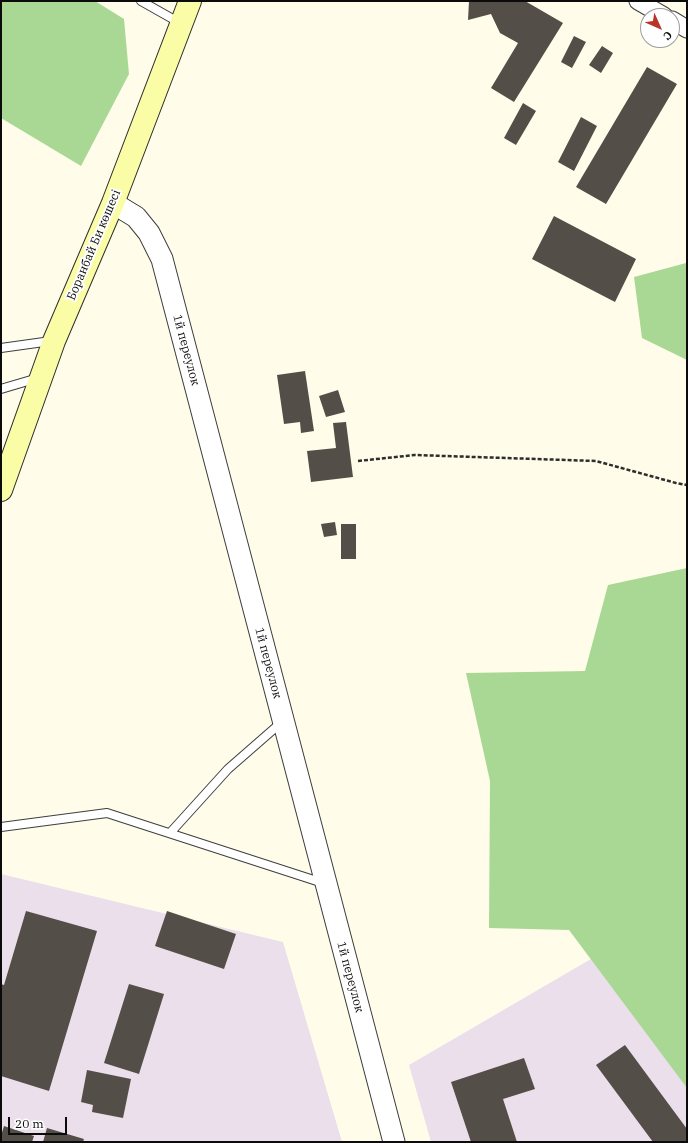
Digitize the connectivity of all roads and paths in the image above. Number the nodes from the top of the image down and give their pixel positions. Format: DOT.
graph roads {
  1 [pos="140,1"];
  2 [pos="190,1"];
  3 [pos="638,1"];
  4 [pos="650,8"];
  5 [pos="181,24"];
  6 [pos="113,202"];
  7 [pos="54,341"];
  8 [pos="1,348"];
  9 [pos="41,378"];
  10 [pos="1,390"];
  11 [pos="358,460"];
  12 [pos="687,485"];
  13 [pos="1,490"];
  14 [pos="283,721"];
  15 [pos="1,827"];
  16 [pos="170,833"];
  17 [pos="326,884"];
  18 [pos="394,1142"];
  1 -- 5 [label="lane"];
  2 -- 5 [label="main road, Боранбай Би көшесі"];
  3 -- 4 [label="street"];
  5 -- 6 [label="main road, Боранбай Би көшесі"];
  6 -- 7 [label="main road, Боранбай Би көшесі"];
  6 -- 14 [label="street, 1й переулок"];
  7 -- 8 [label="lane"];
  7 -- 9 [label="main road, Боранбай Би көшесі"];
  9 -- 10 [label="lane"];
  9 -- 13 [label="main road, Боранбай Би көшесі"];
  11 -- 12 [label="path"];
  14 -- 16 [label="lane"];
  14 -- 17 [label="street, 1й переулок"];
  15 -- 16 [label="lane"];
  16 -- 17 [label="lane"];
  17 -- 18 [label="street, 1й переулок"];
}
